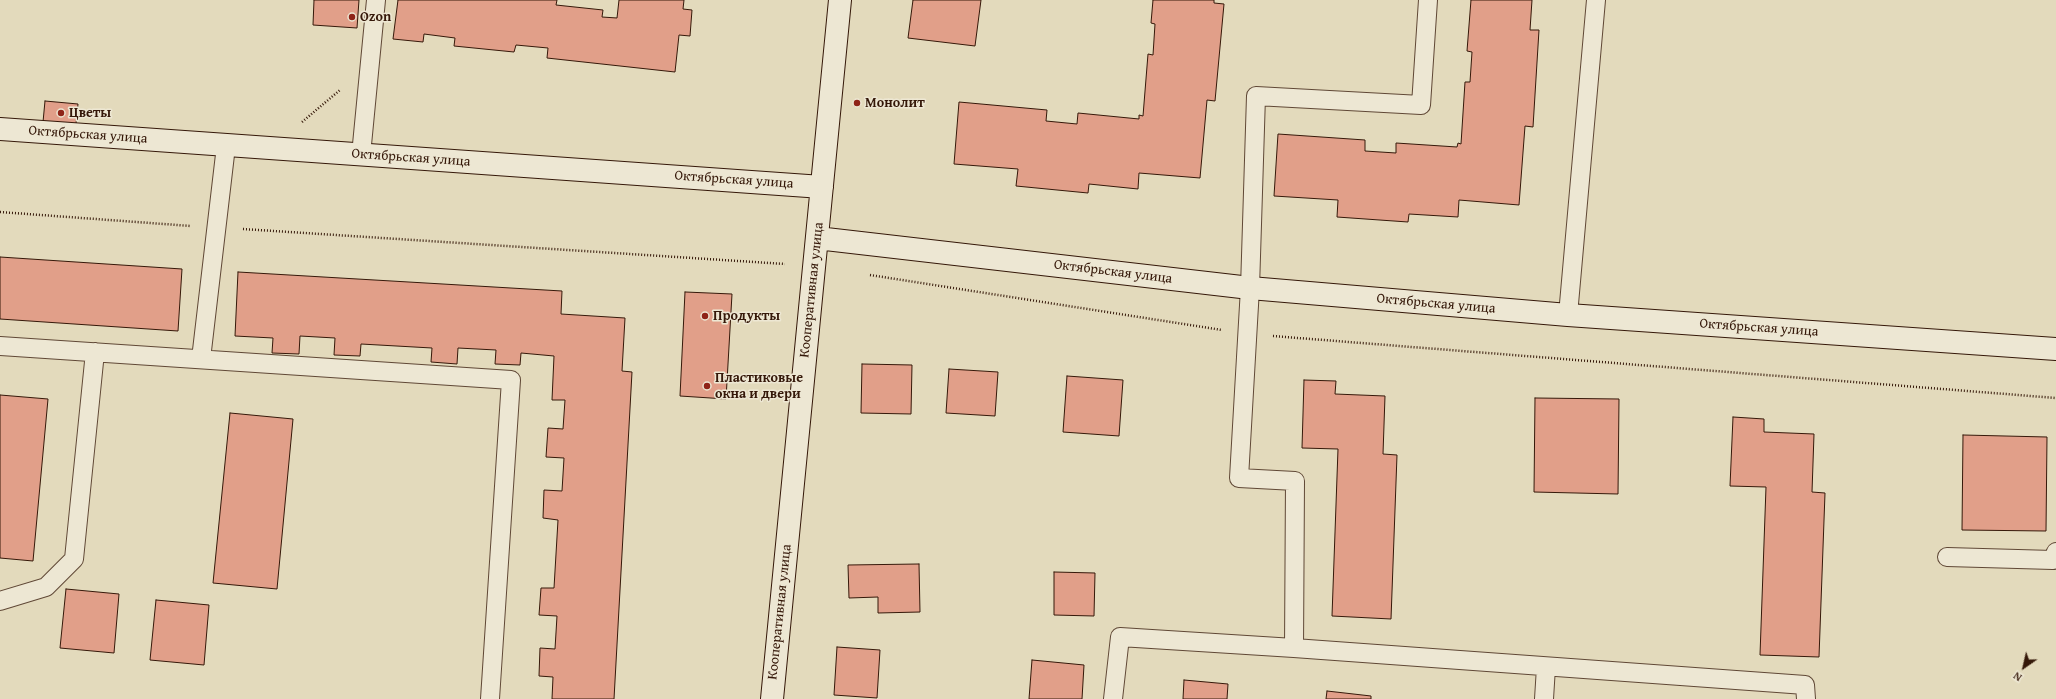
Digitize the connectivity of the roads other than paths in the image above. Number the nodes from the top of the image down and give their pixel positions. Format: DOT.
graph roads {
  1 [pos="376,0"];
  2 [pos="840,0"];
  3 [pos="1428,0"];
  4 [pos="1596,0"];
  5 [pos="0,129"];
  6 [pos="226,146"];
  7 [pos="361,155"];
  8 [pos="822,186"];
  9 [pos="817,238"];
  10 [pos="1250,288"];
  11 [pos="1568,315"];
  12 [pos="0,346"];
  13 [pos="2056,349"];
  14 [pos="95,352"];
  15 [pos="201,359"];
  16 [pos="2056,552"];
  17 [pos="1946,556"];
  18 [pos="0,601"];
  19 [pos="1294,648"];
  20 [pos="1546,667"];
  21 [pos="490,699"];
  22 [pos="772,699"];
  23 [pos="1113,699"];
  24 [pos="1544,699"];
  25 [pos="1806,699"];
  1 -- 7 [label="lane"];
  2 -- 8 [label="street, Кооперативная улица"];
  3 -- 10 [label="lane"];
  4 -- 11 [label="lane"];
  5 -- 6 [label="street, Октябрьская улица"];
  6 -- 7 [label="street, Октябрьская улица"];
  6 -- 15 [label="lane"];
  7 -- 8 [label="street, Октябрьская улица"];
  8 -- 9 [label="street, Кооперативная улица"];
  9 -- 10 [label="street, Октябрьская улица"];
  9 -- 22 [label="street, Кооперативная улица"];
  10 -- 11 [label="street, Октябрьская улица"];
  10 -- 19 [label="lane"];
  11 -- 13 [label="street, Октябрьская улица"];
  12 -- 14 [label="lane"];
  14 -- 15 [label="lane"];
  14 -- 18 [label="lane"];
  15 -- 21 [label="lane"];
  16 -- 17 [label="lane"];
  19 -- 20 [label="lane"];
  19 -- 23 [label="lane"];
  20 -- 24 [label="lane"];
  20 -- 25 [label="lane"];
}
